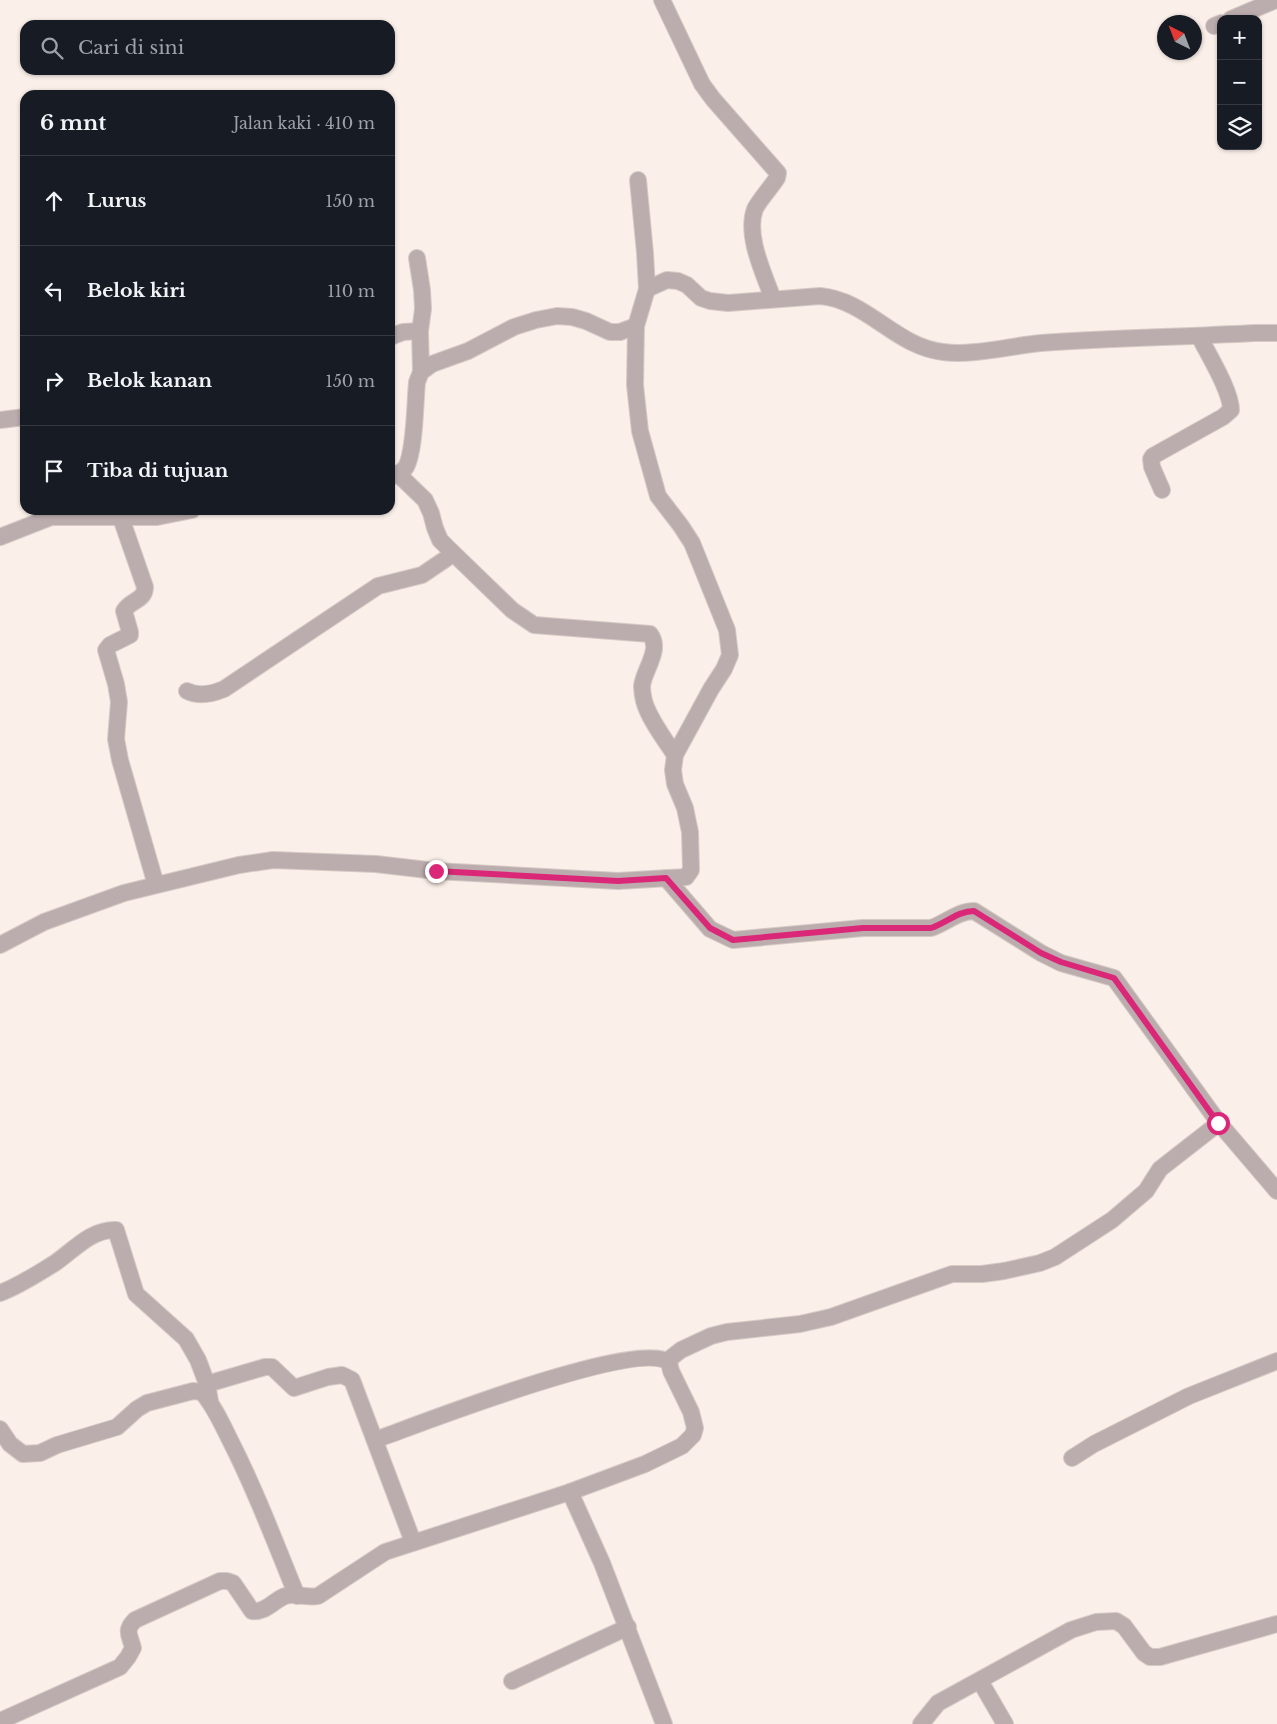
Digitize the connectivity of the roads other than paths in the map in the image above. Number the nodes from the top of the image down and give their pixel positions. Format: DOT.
graph roads {
  1 [pos="662,0"];
  2 [pos="1276,0"];
  3 [pos="1241,15"];
  4 [pos="638,180"];
  5 [pos="417,258"];
  6 [pos="646,289"];
  7 [pos="773,299"];
  8 [pos="636,326"];
  9 [pos="420,331"];
  10 [pos="1277,333"];
  11 [pos="395,335"];
  12 [pos="1200,336"];
  13 [pos="421,372"];
  14 [pos="20,418"];
  15 [pos="0,420"];
  16 [pos="395,475"];
  17 [pos="395,477"];
  18 [pos="1162,490"];
  19 [pos="167,515"];
  20 [pos="121,518"];
  21 [pos="0,537"];
  22 [pos="453,554"];
  23 [pos="187,691"];
  24 [pos="675,756"];
  25 [pos="666,878"];
  26 [pos="156,885"];
  27 [pos="0,945"];
  28 [pos="1218,1123"];
  29 [pos="1277,1191"];
  30 [pos="0,1293"];
  31 [pos="1277,1361"];
  32 [pos="669,1362"];
  33 [pos="207,1384"];
  34 [pos="210,1402"];
  35 [pos="0,1429"];
  36 [pos="375,1440"];
  37 [pos="5,1447"];
  38 [pos="1072,1458"];
  39 [pos="570,1492"];
  40 [pos="413,1542"];
  41 [pos="297,1596"];
  42 [pos="1277,1624"];
  43 [pos="628,1627"];
  44 [pos="512,1681"];
  45 [pos="980,1681"];
  46 [pos="0,1721"];
  47 [pos="664,1724"];
  48 [pos="921,1724"];
  49 [pos="1005,1724"];
  1 -- 7 [label="street"];
  2 -- 3 [label="street"];
  4 -- 6 [label="street"];
  5 -- 9 [label="street"];
  6 -- 7 [label="street"];
  6 -- 8 [label="street"];
  7 -- 12 [label="street"];
  8 -- 13 [label="street"];
  8 -- 24 [label="street"];
  9 -- 11 [label="street"];
  9 -- 13 [label="street"];
  10 -- 12 [label="street"];
  12 -- 18 [label="street"];
  13 -- 16 [label="street"];
  14 -- 15 [label="street"];
  17 -- 22 [label="street"];
  19 -- 20 [label="street"];
  20 -- 21 [label="street"];
  20 -- 26 [label="street"];
  22 -- 23 [label="street"];
  22 -- 24 [label="street"];
  24 -- 25 [label="street"];
  25 -- 26 [label="street"];
  25 -- 28 [label="street"];
  26 -- 27 [label="street"];
  28 -- 29 [label="street"];
  28 -- 32 [label="street"];
  30 -- 33 [label="street"];
  31 -- 38 [label="street"];
  32 -- 36 [label="street"];
  32 -- 39 [label="street"];
  33 -- 34 [label="street"];
  33 -- 36 [label="street"];
  34 -- 37 [label="street"];
  34 -- 41 [label="street"];
  35 -- 37 [label="street"];
  36 -- 40 [label="street"];
  39 -- 40 [label="street"];
  39 -- 43 [label="street"];
  40 -- 41 [label="street"];
  41 -- 46 [label="street"];
  42 -- 45 [label="street"];
  43 -- 44 [label="street"];
  43 -- 47 [label="street"];
  45 -- 48 [label="street"];
  45 -- 49 [label="street"];
}
